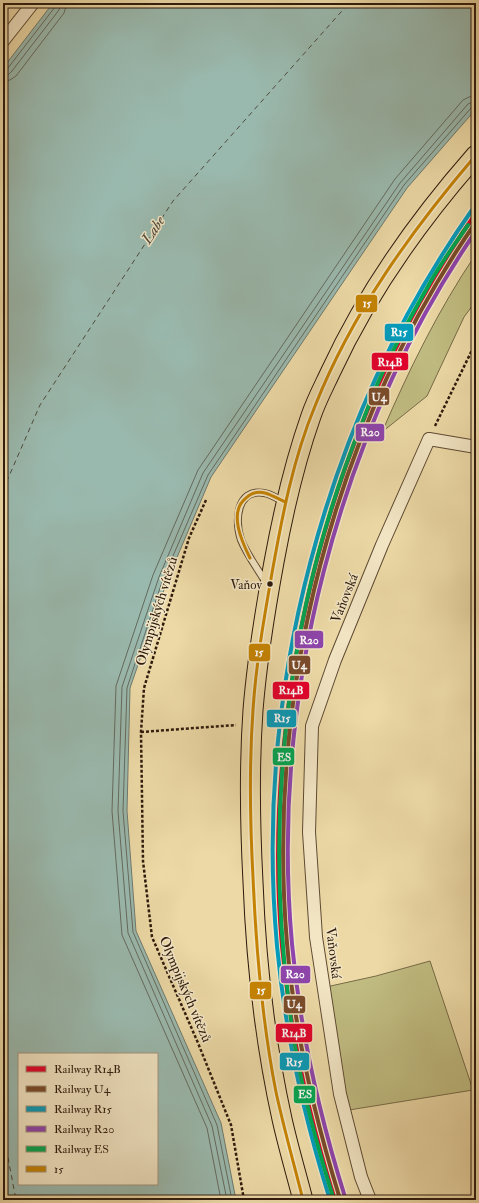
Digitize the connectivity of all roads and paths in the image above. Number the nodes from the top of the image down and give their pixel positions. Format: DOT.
graph roads {
  1 [pos="33,3"];
  2 [pos="3,41"];
  3 [pos="476,155"];
  4 [pos="476,342"];
  5 [pos="429,439"];
  6 [pos="476,447"];
  7 [pos="206,500"];
  8 [pos="285,502"];
  9 [pos="269,587"];
  10 [pos="253,724"];
  11 [pos="141,732"];
  12 [pos="244,1200"];
  13 [pos="303,1200"];
  14 [pos="370,1200"];
  1 -- 2 [label="street"];
  3 -- 8 [label="main road"];
  4 -- 5 [label="path"];
  5 -- 6 [label="street"];
  5 -- 14 [label="street, Vaňovská"];
  7 -- 11 [label="path, Olympijských vítězů"];
  8 -- 9 [label="main road"];
  8 -- 9 [label="lane"];
  9 -- 10 [label="main road"];
  10 -- 11 [label="path"];
  10 -- 13 [label="main road"];
  11 -- 12 [label="path, Olympijských vítězů"];
}
